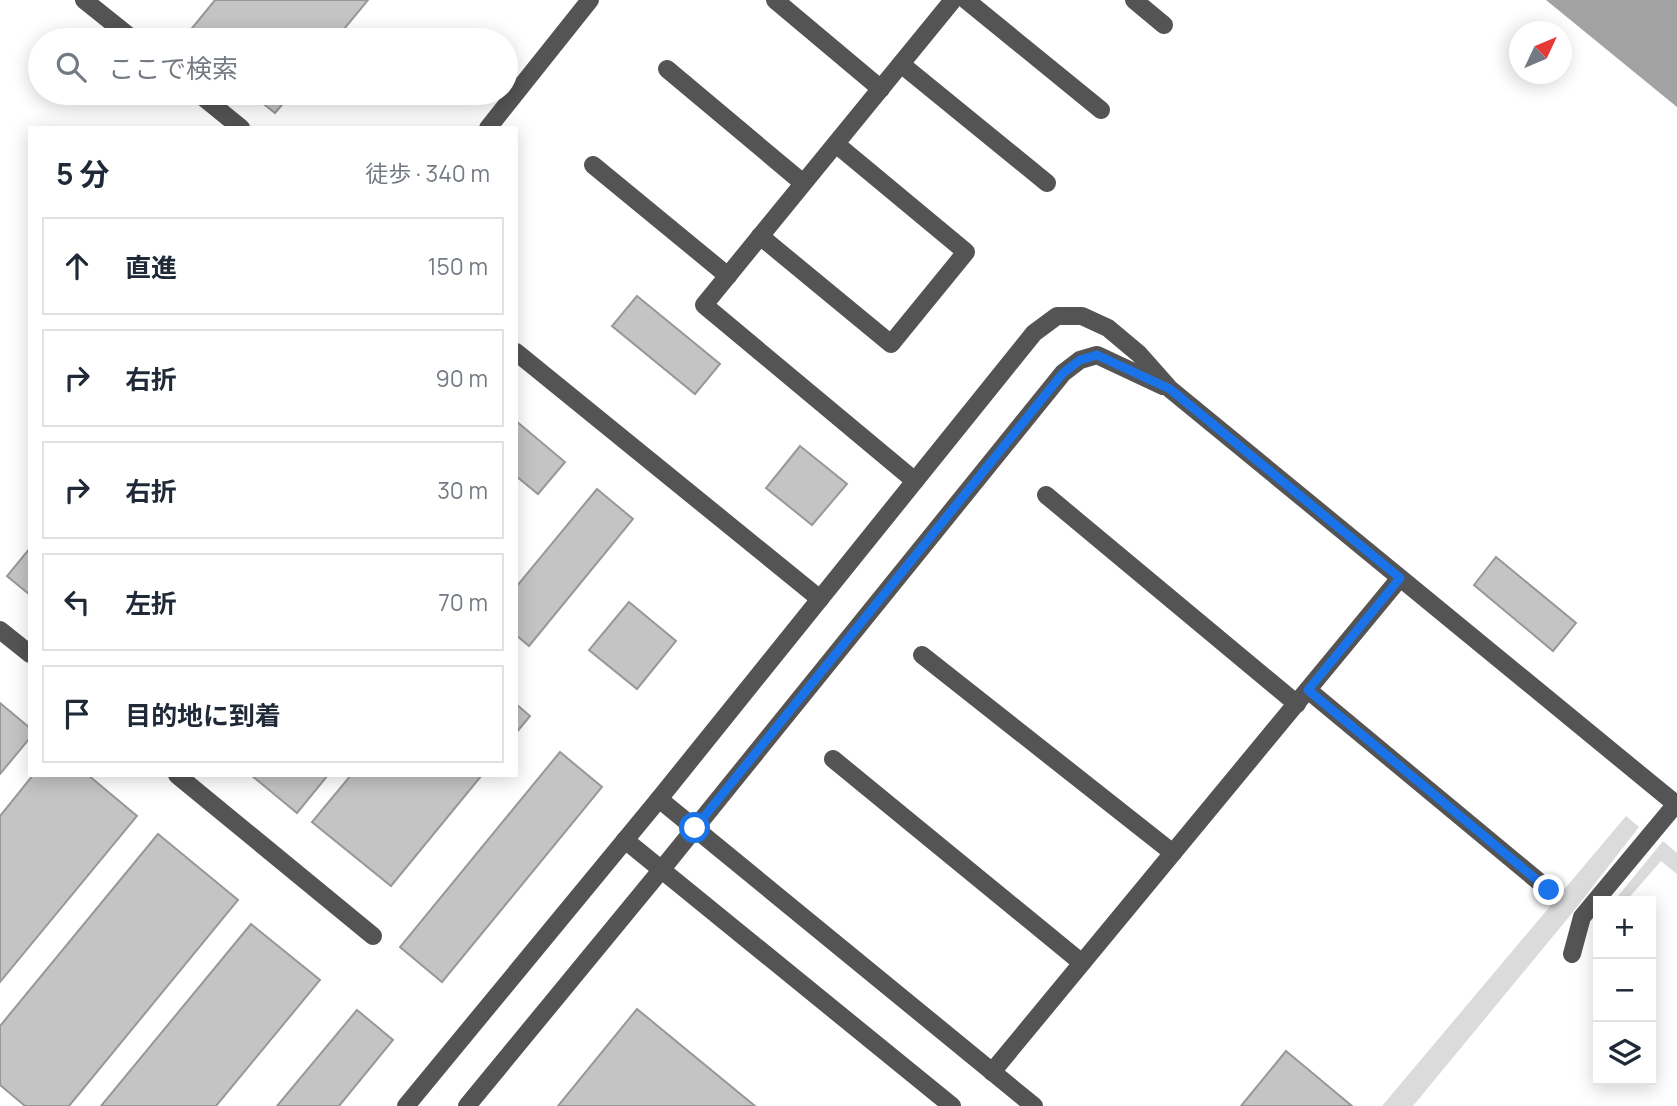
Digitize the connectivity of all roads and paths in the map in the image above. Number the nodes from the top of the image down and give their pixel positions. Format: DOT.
graph roads {
  1 [pos="84,0"];
  2 [pos="590,0"];
  3 [pos="775,0"];
  4 [pos="953,0"];
  5 [pos="966,0"];
  6 [pos="1133,0"];
  7 [pos="1164,25"];
  8 [pos="119,28"];
  9 [pos="901,64"];
  10 [pos="667,68"];
  11 [pos="881,89"];
  12 [pos="518,90"];
  13 [pos="213,105"];
  14 [pos="506,105"];
  15 [pos="1101,110"];
  16 [pos="239,126"];
  17 [pos="490,126"];
  18 [pos="836,144"];
  19 [pos="593,165"];
  20 [pos="803,183"];
  21 [pos="1047,183"];
  22 [pos="760,236"];
  23 [pos="728,276"];
  24 [pos="518,354"];
  25 [pos="1170,389"];
  26 [pos="915,481"];
  27 [pos="1046,495"];
  28 [pos="1400,578"];
  29 [pos="820,599"];
  30 [pos="0,630"];
  31 [pos="28,652"];
  32 [pos="922,655"];
  33 [pos="1302,696"];
  34 [pos="833,759"];
  35 [pos="179,777"];
  36 [pos="659,799"];
  37 [pos="1676,805"];
  38 [pos="695,828"];
  39 [pos="625,840"];
  40 [pos="1172,853"];
  41 [pos="662,869"];
  42 [pos="1549,890"];
  43 [pos="373,936"];
  44 [pos="1572,954"];
  45 [pos="1083,963"];
  46 [pos="992,1072"];
  47 [pos="406,1106"];
  48 [pos="467,1106"];
  49 [pos="952,1106"];
  50 [pos="1033,1106"];
  1 -- 8 [label="street"];
  2 -- 12 [label="street"];
  3 -- 11 [label="street"];
  4 -- 9 [label="street"];
  5 -- 15 [label="street"];
  6 -- 7 [label="street"];
  9 -- 11 [label="street"];
  9 -- 21 [label="street"];
  10 -- 20 [label="street"];
  11 -- 18 [label="street"];
  13 -- 16 [label="street"];
  14 -- 17 [label="street"];
  18 -- 20 [label="street"];
  18 -- 22 [label="street"];
  19 -- 23 [label="street"];
  20 -- 22 [label="street"];
  22 -- 23 [label="street"];
  23 -- 26 [label="street"];
  24 -- 29 [label="street"];
  25 -- 26 [label="street"];
  25 -- 28 [label="street"];
  25 -- 38 [label="street"];
  26 -- 29 [label="street"];
  27 -- 33 [label="street"];
  28 -- 33 [label="street"];
  28 -- 37 [label="street"];
  29 -- 36 [label="street"];
  30 -- 31 [label="street"];
  32 -- 40 [label="street"];
  33 -- 40 [label="street"];
  33 -- 42 [label="street"];
  34 -- 45 [label="street"];
  35 -- 43 [label="street"];
  36 -- 38 [label="street"];
  36 -- 39 [label="street"];
  37 -- 44 [label="street"];
  38 -- 41 [label="street"];
  38 -- 46 [label="street"];
  39 -- 41 [label="street"];
  39 -- 47 [label="street"];
  40 -- 45 [label="street"];
  41 -- 48 [label="street"];
  41 -- 49 [label="street"];
  45 -- 46 [label="street"];
  46 -- 50 [label="street"];
}
